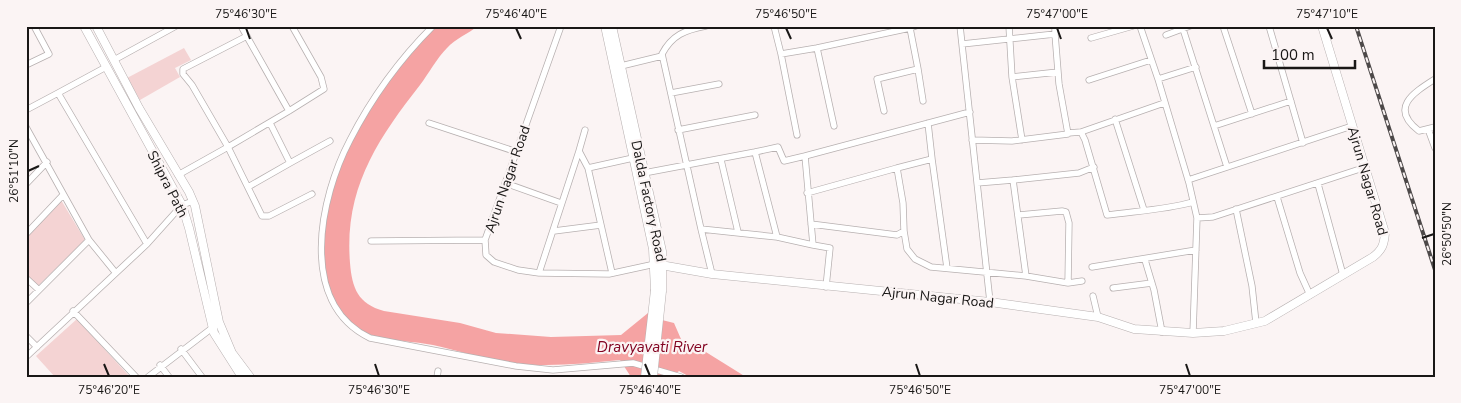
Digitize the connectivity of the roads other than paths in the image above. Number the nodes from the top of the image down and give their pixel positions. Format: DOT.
graph roads {
  1 [pos="34,26"];
  2 [pos="84,26"];
  3 [pos="96,26"];
  4 [pos="176,26"];
  5 [pos="242,26"];
  6 [pos="292,26"];
  7 [pos="434,26"];
  8 [pos="561,26"];
  9 [pos="611,26"];
  10 [pos="706,26"];
  11 [pos="774,26"];
  12 [pos="960,26"];
  13 [pos="1008,26"];
  14 [pos="1054,26"];
  15 [pos="1133,26"];
  16 [pos="1140,26"];
  17 [pos="1190,26"];
  18 [pos="1223,26"];
  19 [pos="1269,26"];
  20 [pos="1322,26"];
  21 [pos="913,27"];
  22 [pos="1183,29"];
  23 [pos="1055,34"];
  24 [pos="1166,35"];
  25 [pos="247,36"];
  26 [pos="1091,38"];
  27 [pos="1009,39"];
  28 [pos="962,44"];
  29 [pos="818,48"];
  30 [pos="780,54"];
  31 [pos="662,56"];
  32 [pos="114,60"];
  33 [pos="1151,60"];
  34 [pos="26,65"];
  35 [pos="620,66"];
  36 [pos="106,67"];
  37 [pos="1196,67"];
  38 [pos="918,69"];
  39 [pos="1058,72"];
  40 [pos="1012,77"];
  41 [pos="1158,79"];
  42 [pos="1435,79"];
  43 [pos="1089,80"];
  44 [pos="719,84"];
  45 [pos="58,93"];
  46 [pos="670,93"];
  47 [pos="923,101"];
  48 [pos="1291,101"];
  49 [pos="1164,102"];
  50 [pos="26,110"];
  51 [pos="288,111"];
  52 [pos="884,111"];
  53 [pos="970,112"];
  54 [pos="1252,114"];
  55 [pos="755,115"];
  56 [pos="1116,118"];
  57 [pos="270,123"];
  58 [pos="928,123"];
  59 [pos="429,124"];
  60 [pos="834,126"];
  61 [pos="1214,126"];
  62 [pos="1352,126"];
  63 [pos="1435,127"];
  64 [pos="1428,129"];
  65 [pos="27,130"];
  66 [pos="585,130"];
  67 [pos="678,130"];
  68 [pos="1081,132"];
  69 [pos="1068,133"];
  70 [pos="797,135"];
  71 [pos="972,140"];
  72 [pos="1022,140"];
  73 [pos="330,141"];
  74 [pos="1303,143"];
  75 [pos="228,146"];
  76 [pos="1435,148"];
  77 [pos="579,151"];
  78 [pos="517,152"];
  79 [pos="755,152"];
  80 [pos="805,156"];
  81 [pos="633,158"];
  82 [pos="932,159"];
  83 [pos="721,160"];
  84 [pos="47,162"];
  85 [pos="290,163"];
  86 [pos="686,167"];
  87 [pos="1094,167"];
  88 [pos="1227,167"];
  89 [pos="1366,167"];
  90 [pos="588,168"];
  91 [pos="897,168"];
  92 [pos="644,173"];
  93 [pos="178,175"];
  94 [pos="1013,180"];
  95 [pos="1188,180"];
  96 [pos="505,183"];
  97 [pos="977,183"];
  98 [pos="26,184"];
  99 [pos="1318,184"];
  100 [pos="248,187"];
  101 [pos="807,193"];
  102 [pos="63,194"];
  103 [pos="312,194"];
  104 [pos="1277,197"];
  105 [pos="193,201"];
  106 [pos="561,202"];
  107 [pos="1193,202"];
  108 [pos="182,205"];
  109 [pos="1144,210"];
  110 [pos="1236,210"];
  111 [pos="1019,215"];
  112 [pos="1197,218"];
  113 [pos="811,224"];
  114 [pos="601,225"];
  115 [pos="700,229"];
  116 [pos="554,231"];
  117 [pos="904,231"];
  118 [pos="738,232"];
  119 [pos="26,234"];
  120 [pos="777,238"];
  121 [pos="89,240"];
  122 [pos="486,240"];
  123 [pos="371,241"];
  124 [pos="147,244"];
  125 [pos="813,245"];
  126 [pos="1196,250"];
  127 [pos="1145,260"];
  128 [pos="659,265"];
  129 [pos="1092,267"];
  130 [pos="947,268"];
  131 [pos="115,272"];
  132 [pos="987,272"];
  133 [pos="612,273"];
  134 [pos="539,274"];
  135 [pos="712,274"];
  136 [pos="1343,275"];
  137 [pos="1026,276"];
  138 [pos="26,278"];
  139 [pos="1082,282"];
  140 [pos="1068,283"];
  141 [pos="1152,283"];
  142 [pos="826,287"];
  143 [pos="1113,288"];
  144 [pos="39,290"];
  145 [pos="659,291"];
  146 [pos="1310,295"];
  147 [pos="1093,296"];
  148 [pos="990,302"];
  149 [pos="26,303"];
  150 [pos="74,311"];
  151 [pos="1098,317"];
  152 [pos="219,322"];
  153 [pos="1256,323"];
  154 [pos="212,328"];
  155 [pos="1162,332"];
  156 [pos="1193,333"];
  157 [pos="26,336"];
  158 [pos="37,347"];
  159 [pos="181,349"];
  160 [pos="26,357"];
  161 [pos="160,365"];
  162 [pos="136,377"];
  163 [pos="148,377"];
  164 [pos="169,377"];
  165 [pos="202,377"];
  166 [pos="242,377"];
  167 [pos="250,377"];
  168 [pos="645,377"];
  169 [pos="653,377"];
  170 [pos="682,377"];
  1 -- 34 [label="street"];
  2 -- 36 [label="street, Shipra Path"];
  3 -- 32 [label="street, Shipra Path"];
  4 -- 32 [label="street"];
  5 -- 25 [label="street"];
  6 -- 51 [label="street"];
  7 -- 170 [label="street"];
  8 -- 78 [label="street, Ajrun Nagar Road"];
  9 -- 35 [label="street, Dalda Factory Road"];
  9 -- 81 [label="street, Dalda Factory Road"];
  10 -- 31 [label="street"];
  11 -- 30 [label="street"];
  12 -- 28 [label="street"];
  13 -- 27 [label="street"];
  14 -- 23 [label="street"];
  15 -- 26 [label="street"];
  16 -- 33 [label="street"];
  17 -- 22 [label="street"];
  18 -- 54 [label="street"];
  19 -- 48 [label="street"];
  20 -- 62 [label="street, Ajrun Nagar Road"];
  21 -- 29 [label="street"];
  21 -- 38 [label="street"];
  22 -- 24 [label="street"];
  22 -- 37 [label="street"];
  23 -- 27 [label="street"];
  23 -- 39 [label="street"];
  25 -- 51 [label="street"];
  25 -- 75 [label="street"];
  27 -- 28 [label="street"];
  27 -- 40 [label="street"];
  28 -- 53 [label="street"];
  29 -- 30 [label="street"];
  29 -- 60 [label="street"];
  30 -- 70 [label="street"];
  31 -- 35 [label="street"];
  31 -- 46 [label="street"];
  32 -- 93 [label="street, Shipra Path"];
  33 -- 41 [label="street"];
  33 -- 43 [label="street"];
  35 -- 92 [label="street, Dalda Factory Road"];
  36 -- 45 [label="street"];
  36 -- 108 [label="street, Shipra Path"];
  37 -- 41 [label="street"];
  37 -- 61 [label="street"];
  38 -- 47 [label="street"];
  38 -- 52 [label="street"];
  39 -- 40 [label="street"];
  39 -- 69 [label="street"];
  40 -- 72 [label="street"];
  41 -- 49 [label="street"];
  42 -- 64 [label="street"];
  44 -- 46 [label="street"];
  45 -- 50 [label="street"];
  45 -- 124 [label="street"];
  46 -- 67 [label="street"];
  48 -- 54 [label="street"];
  48 -- 74 [label="street"];
  49 -- 56 [label="street"];
  49 -- 95 [label="street"];
  51 -- 57 [label="street"];
  53 -- 58 [label="street"];
  53 -- 71 [label="street"];
  54 -- 61 [label="street"];
  55 -- 67 [label="street"];
  56 -- 68 [label="street"];
  56 -- 109 [label="street"];
  57 -- 75 [label="street"];
  57 -- 85 [label="street"];
  58 -- 80 [label="street"];
  58 -- 82 [label="street"];
  59 -- 78 [label="street"];
  61 -- 88 [label="street"];
  62 -- 74 [label="street"];
  62 -- 89 [label="street, Ajrun Nagar Road"];
  63 -- 64 [label="street"];
  64 -- 76 [label="street"];
  65 -- 84 [label="street"];
  66 -- 77 [label="street"];
  67 -- 86 [label="street"];
  68 -- 69 [label="street"];
  68 -- 87 [label="street"];
  69 -- 72 [label="street"];
  71 -- 72 [label="street"];
  71 -- 97 [label="street"];
  73 -- 85 [label="street"];
  74 -- 88 [label="street"];
  75 -- 93 [label="street"];
  75 -- 100 [label="street"];
  77 -- 90 [label="street"];
  77 -- 106 [label="street"];
  78 -- 96 [label="street, Ajrun Nagar Road"];
  79 -- 80 [label="street"];
  79 -- 83 [label="street"];
  79 -- 120 [label="street"];
  80 -- 101 [label="street"];
  81 -- 90 [label="street"];
  81 -- 128 [label="street, Dalda Factory Road"];
  82 -- 91 [label="street"];
  82 -- 130 [label="street"];
  83 -- 86 [label="street"];
  83 -- 118 [label="street"];
  84 -- 98 [label="street"];
  84 -- 102 [label="street"];
  85 -- 100 [label="street"];
  86 -- 92 [label="street"];
  86 -- 115 [label="street"];
  87 -- 94 [label="street"];
  87 -- 109 [label="street"];
  88 -- 95 [label="street"];
  89 -- 99 [label="street"];
  89 -- 136 [label="street, Ajrun Nagar Road"];
  90 -- 114 [label="street"];
  91 -- 101 [label="street"];
  91 -- 117 [label="street"];
  92 -- 128 [label="street, Dalda Factory Road"];
  93 -- 105 [label="street, Shipra Path"];
  94 -- 97 [label="street"];
  94 -- 111 [label="street"];
  95 -- 107 [label="street"];
  96 -- 106 [label="street"];
  96 -- 122 [label="street, Ajrun Nagar Road"];
  97 -- 132 [label="street"];
  99 -- 104 [label="street"];
  99 -- 136 [label="street"];
  100 -- 103 [label="street"];
  101 -- 113 [label="street"];
  102 -- 119 [label="street"];
  102 -- 121 [label="street"];
  104 -- 110 [label="street"];
  104 -- 146 [label="street"];
  105 -- 108 [label="street"];
  105 -- 152 [label="street, Shipra Path"];
  106 -- 116 [label="street"];
  107 -- 109 [label="street"];
  107 -- 112 [label="street"];
  108 -- 124 [label="street"];
  108 -- 154 [label="street, Shipra Path"];
  110 -- 112 [label="street"];
  110 -- 153 [label="street"];
  111 -- 137 [label="street"];
  111 -- 140 [label="street"];
  112 -- 126 [label="street"];
  113 -- 117 [label="street"];
  113 -- 125 [label="street"];
  114 -- 116 [label="street"];
  114 -- 133 [label="street"];
  115 -- 118 [label="street"];
  115 -- 135 [label="street"];
  116 -- 134 [label="street"];
  117 -- 130 [label="street"];
  118 -- 120 [label="street"];
  120 -- 125 [label="street"];
  121 -- 131 [label="street"];
  121 -- 144 [label="street"];
  122 -- 123 [label="street"];
  122 -- 134 [label="street, Ajrun Nagar Road"];
  124 -- 131 [label="street"];
  125 -- 142 [label="street"];
  126 -- 127 [label="street"];
  126 -- 156 [label="street"];
  127 -- 129 [label="street"];
  127 -- 141 [label="street"];
  128 -- 133 [label="street, Ajrun Nagar Road"];
  128 -- 135 [label="street, Ajrun Nagar Road"];
  128 -- 145 [label="street, Dalda Factory Road"];
  130 -- 132 [label="street"];
  131 -- 150 [label="street"];
  132 -- 137 [label="street"];
  132 -- 148 [label="street"];
  133 -- 134 [label="street, Ajrun Nagar Road"];
  135 -- 142 [label="street, Ajrun Nagar Road"];
  136 -- 146 [label="street, Ajrun Nagar Road"];
  137 -- 140 [label="street"];
  138 -- 144 [label="street"];
  139 -- 140 [label="street"];
  141 -- 143 [label="street"];
  141 -- 155 [label="street"];
  142 -- 148 [label="street, Ajrun Nagar Road"];
  144 -- 149 [label="street"];
  145 -- 168 [label="street, Dalda Factory Road, bridge"];
  145 -- 169 [label="street, Dalda Factory Road, bridge"];
  146 -- 153 [label="street, Ajrun Nagar Road"];
  147 -- 151 [label="street"];
  148 -- 151 [label="street, Ajrun Nagar Road"];
  150 -- 158 [label="street"];
  150 -- 162 [label="street"];
  151 -- 155 [label="street, Ajrun Nagar Road"];
  152 -- 154 [label="street"];
  152 -- 167 [label="street, Shipra Path"];
  153 -- 156 [label="street, Ajrun Nagar Road"];
  154 -- 159 [label="street"];
  154 -- 166 [label="street, Shipra Path"];
  155 -- 156 [label="street, Ajrun Nagar Road"];
  157 -- 158 [label="street"];
  158 -- 160 [label="street"];
  159 -- 161 [label="street"];
  159 -- 165 [label="street"];
  161 -- 163 [label="street"];
  161 -- 164 [label="street"];
}
